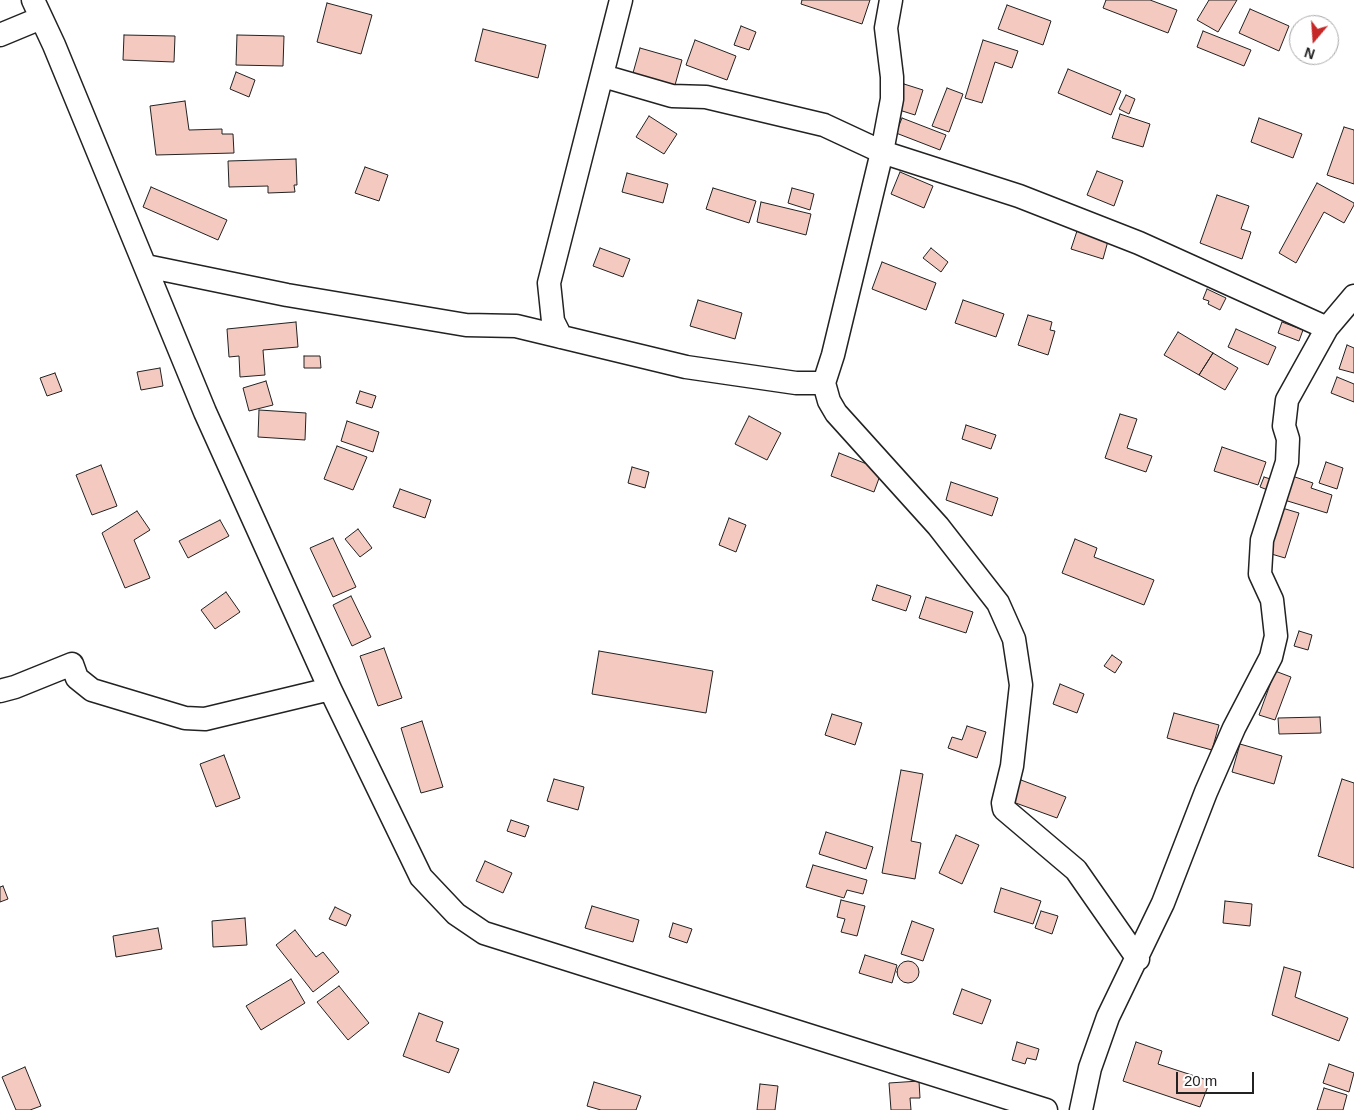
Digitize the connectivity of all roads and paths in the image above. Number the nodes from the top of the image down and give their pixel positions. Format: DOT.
graph roads {
  1 [pos="621,0"];
  2 [pos="891,0"];
  3 [pos="37,9"];
  4 [pos="0,35"];
  5 [pos="603,76"];
  6 [pos="882,152"];
  7 [pos="146,266"];
  8 [pos="1354,296"];
  9 [pos="1327,328"];
  10 [pos="561,337"];
  11 [pos="824,383"];
  12 [pos="330,689"];
  13 [pos="0,691"];
  14 [pos="1138,959"];
  15 [pos="1046,1110"];
  16 [pos="1081,1110"];
  1 -- 5 [label="street"];
  2 -- 6 [label="street"];
  3 -- 4 [label="street"];
  3 -- 7 [label="street"];
  5 -- 6 [label="street"];
  5 -- 10 [label="street"];
  6 -- 9 [label="street"];
  6 -- 11 [label="street"];
  7 -- 10 [label="street"];
  7 -- 12 [label="street"];
  8 -- 9 [label="street"];
  9 -- 14 [label="street"];
  10 -- 11 [label="street"];
  11 -- 14 [label="street"];
  12 -- 13 [label="street"];
  12 -- 15 [label="street"];
  14 -- 16 [label="street"];
}
